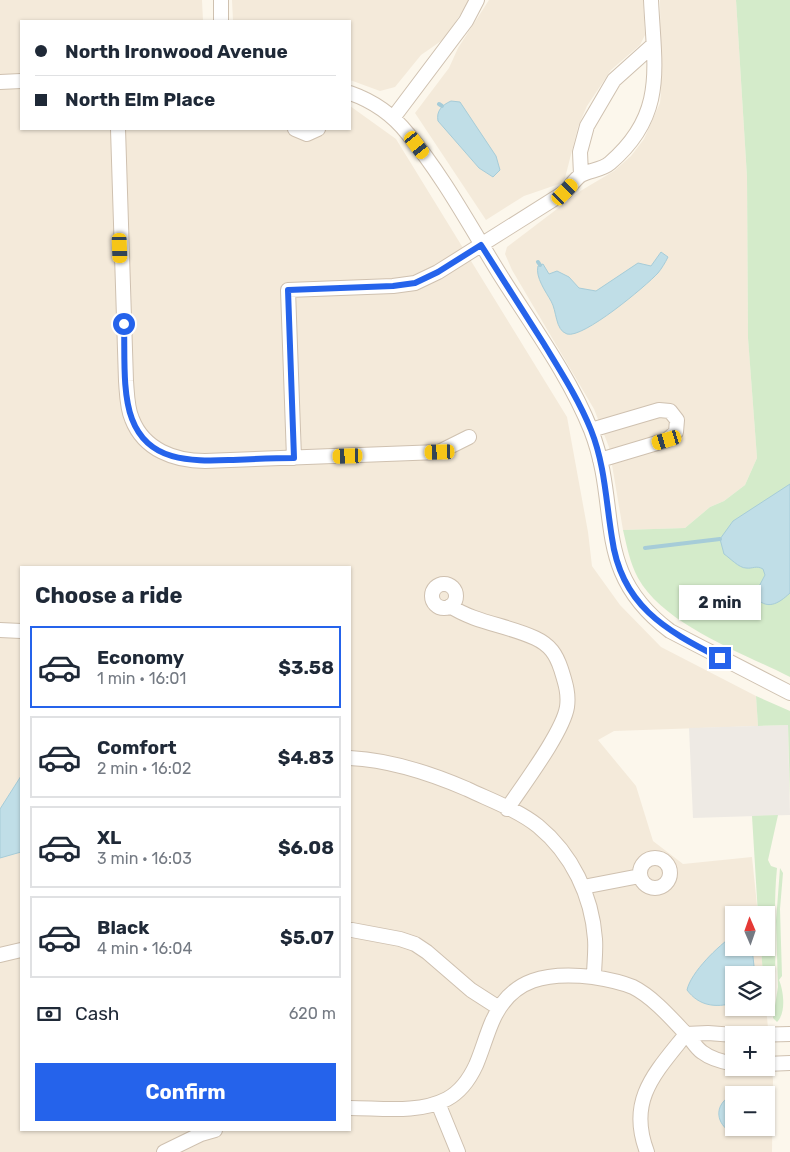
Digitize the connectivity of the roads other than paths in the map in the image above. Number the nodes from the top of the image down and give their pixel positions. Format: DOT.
graph roads {
  1 [pos="221,0"];
  2 [pos="477,0"];
  3 [pos="651,0"];
  4 [pos="222,20"];
  5 [pos="653,45"];
  6 [pos="20,81"];
  7 [pos="0,82"];
  8 [pos="351,93"];
  9 [pos="393,118"];
  10 [pos="118,130"];
  11 [pos="297,130"];
  12 [pos="316,130"];
  13 [pos="581,175"];
  14 [pos="481,245"];
  15 [pos="591,430"];
  16 [pos="469,437"];
  17 [pos="294,458"];
  18 [pos="600,460"];
  19 [pos="450,606"];
  20 [pos="0,630"];
  21 [pos="20,630"];
  22 [pos="790,692"];
  23 [pos="351,758"];
  24 [pos="507,809"];
  25 [pos="640,876"];
  26 [pos="583,887"];
  27 [pos="351,930"];
  28 [pos="20,950"];
  29 [pos="0,955"];
  30 [pos="594,977"];
  31 [pos="499,1008"];
  32 [pos="686,1034"];
  33 [pos="725,1034"];
  34 [pos="775,1034"];
  35 [pos="790,1034"];
  36 [pos="725,1062"];
  37 [pos="790,1063"];
  38 [pos="775,1064"];
  39 [pos="438,1103"];
  40 [pos="351,1108"];
  41 [pos="211,1131"];
  42 [pos="164,1152"];
  43 [pos="458,1152"];
  44 [pos="647,1152"];
  1 -- 4 [label="street"];
  2 -- 9 [label="street"];
  3 -- 5 [label="street"];
  5 -- 13 [label="street"];
  5 -- 13 [label="street"];
  6 -- 7 [label="street"];
  8 -- 9 [label="street"];
  9 -- 14 [label="street"];
  10 -- 17 [label="street"];
  11 -- 12 [label="street"];
  13 -- 14 [label="street"];
  14 -- 15 [label="street"];
  14 -- 17 [label="street"];
  15 -- 18 [label="street"];
  15 -- 18 [label="street"];
  16 -- 17 [label="street"];
  18 -- 22 [label="street"];
  19 -- 24 [label="street"];
  20 -- 21 [label="street"];
  23 -- 24 [label="street"];
  24 -- 26 [label="street"];
  25 -- 26 [label="street"];
  26 -- 30 [label="street"];
  27 -- 31 [label="street"];
  28 -- 29 [label="street"];
  30 -- 31 [label="street"];
  30 -- 32 [label="street"];
  31 -- 39 [label="street"];
  32 -- 33 [label="street"];
  32 -- 36 [label="street"];
  32 -- 44 [label="street"];
  34 -- 35 [label="street"];
  37 -- 38 [label="street"];
  39 -- 40 [label="street"];
  39 -- 43 [label="street"];
  41 -- 42 [label="street"];
}
